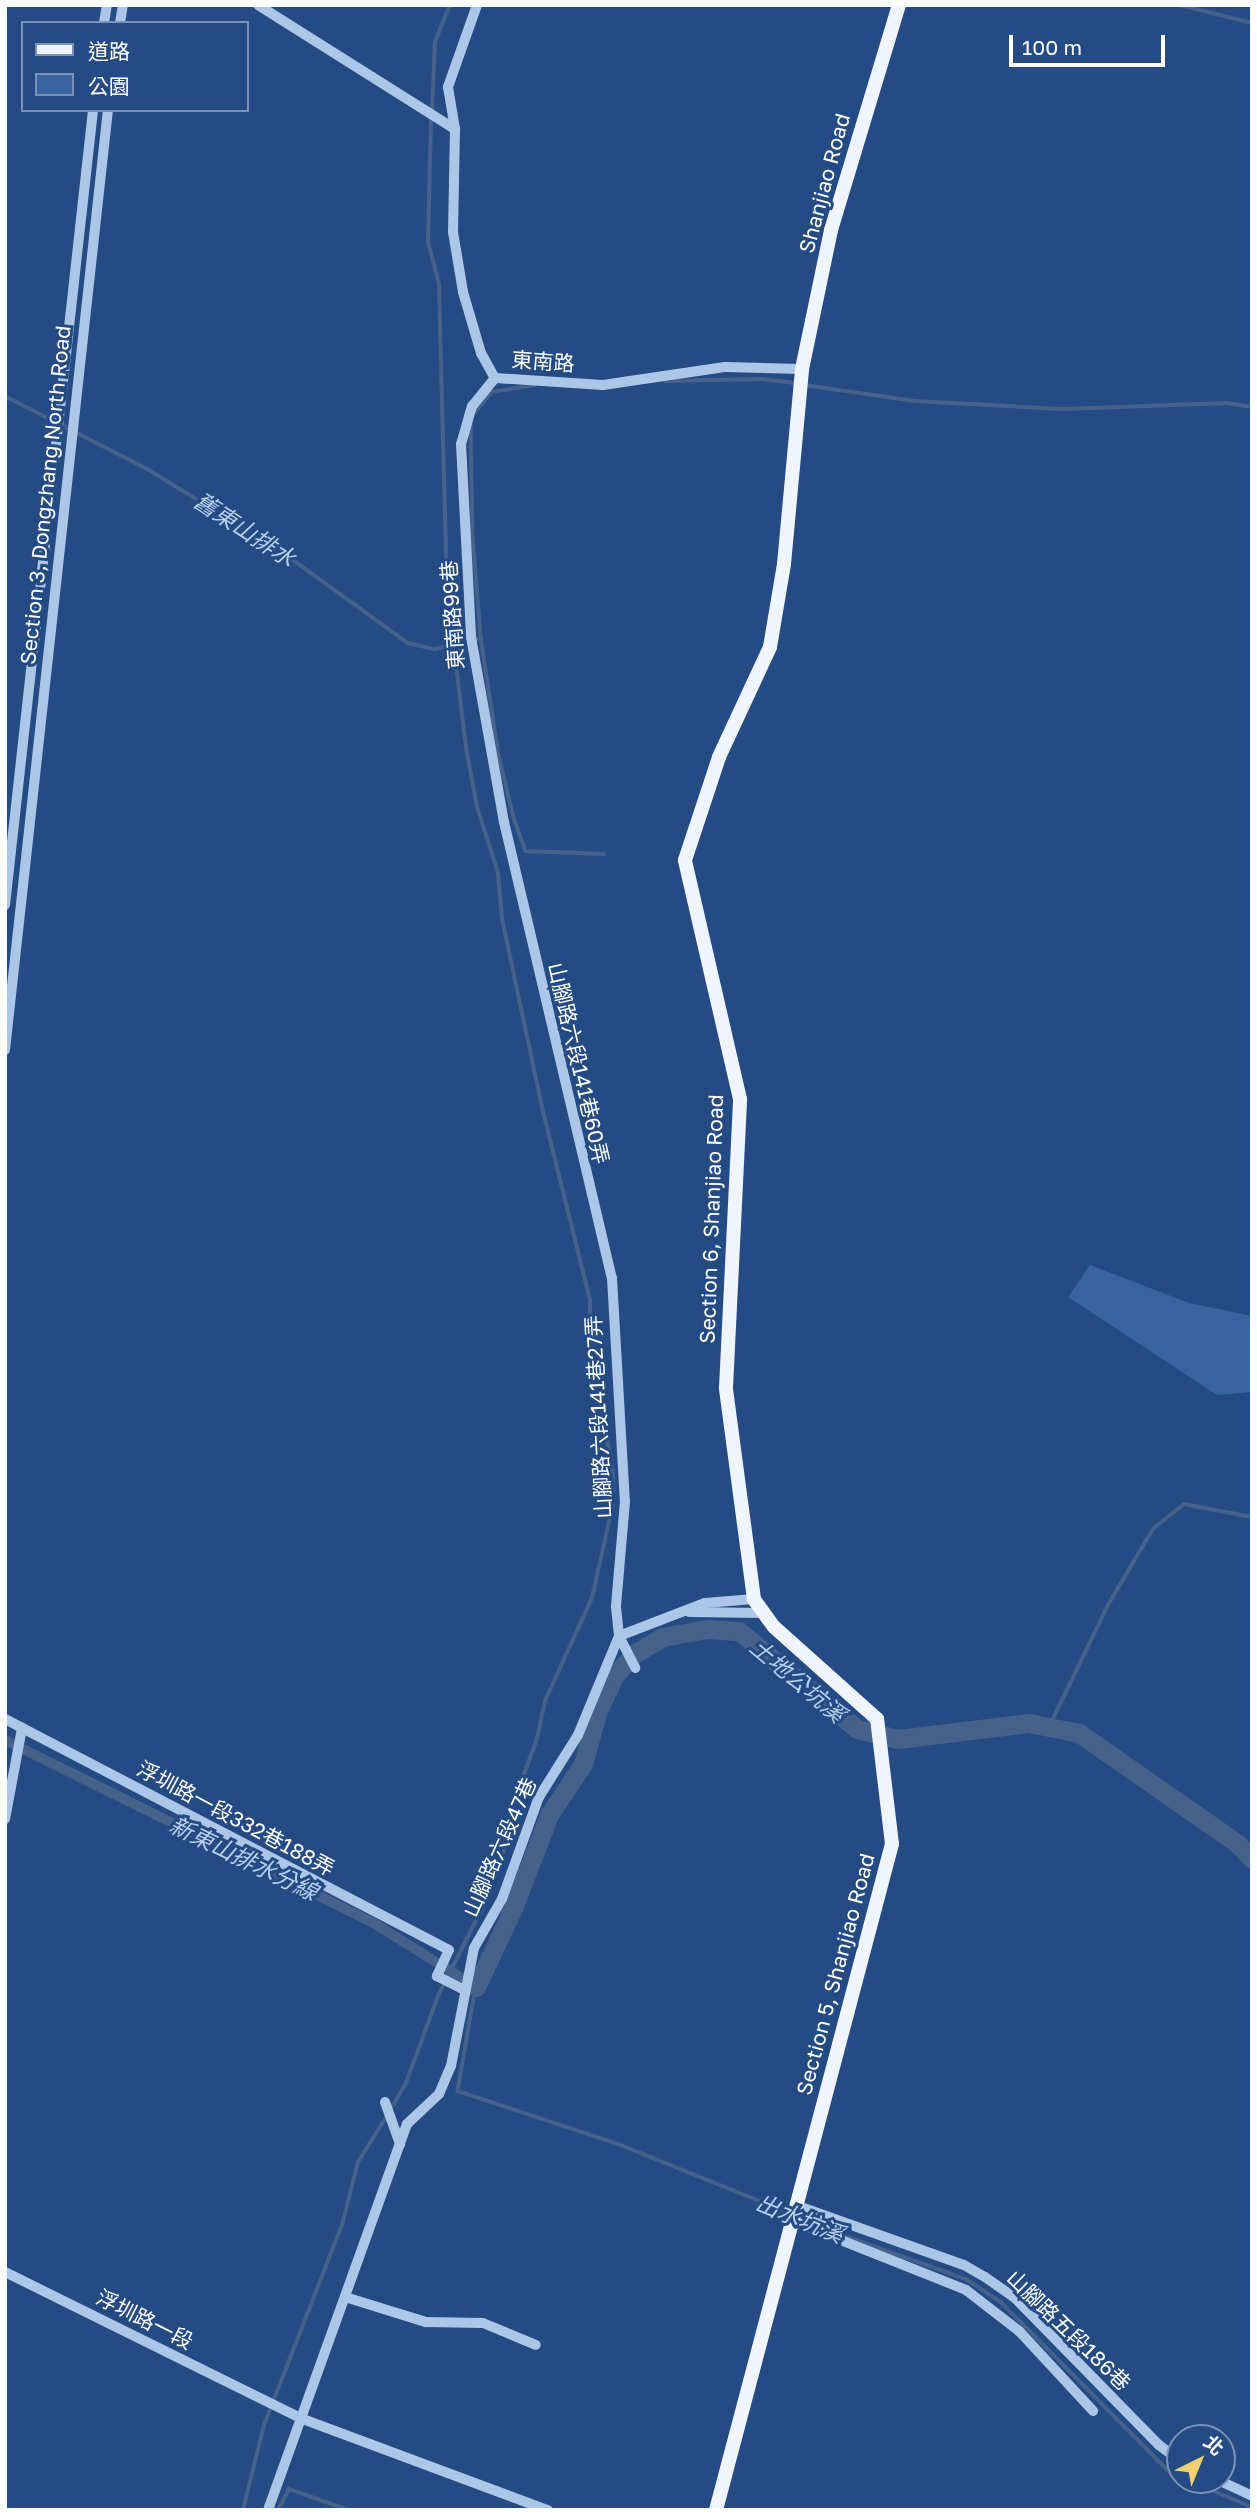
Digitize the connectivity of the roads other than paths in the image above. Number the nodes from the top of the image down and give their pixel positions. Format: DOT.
graph roads {
  1 [pos="258,5"];
  2 [pos="477,5"];
  3 [pos="899,5"];
  4 [pos="93,112"];
  5 [pos="108,112"];
  6 [pos="454,129"];
  7 [pos="801,372"];
  8 [pos="495,378"];
  9 [pos="798,396"];
  10 [pos="515,856"];
  11 [pos="5,905"];
  12 [pos="5,1051"];
  13 [pos="612,1278"];
  14 [pos="754,1598"];
  15 [pos="687,1612"];
  16 [pos="762,1613"];
  17 [pos="619,1636"];
  18 [pos="635,1668"];
  19 [pos="5,1719"];
  20 [pos="877,1719"];
  21 [pos="22,1728"];
  22 [pos="5,1819"];
  23 [pos="464,1990"];
  24 [pos="385,2102"];
  25 [pos="400,2144"];
  26 [pos="798,2206"];
  27 [pos="793,2221"];
  28 [pos="5,2272"];
  29 [pos="345,2297"];
  30 [pos="536,2345"];
  31 [pos="1093,2411"];
  32 [pos="300,2418"];
  33 [pos="1166,2450"];
  34 [pos="1236,2488"];
  35 [pos="1252,2496"];
  36 [pos="268,2510"];
  37 [pos="548,2510"];
  38 [pos="716,2510"];
  1 -- 6 [label="street"];
  2 -- 6 [label="street, 東南路"];
  3 -- 7 [label="main road, Shanjiao Road"];
  4 -- 11 [label="street, Section 3, Dongzhang North Road"];
  5 -- 12 [label="street, Section 3, Dongzhang North Road"];
  6 -- 8 [label="street, 東南路"];
  7 -- 8 [label="street, 東南路"];
  7 -- 9 [label="main road, Shanjiao Road"];
  8 -- 10 [label="street, 東南路99巷"];
  9 -- 14 [label="main road, Section 6, Shanjiao Road"];
  10 -- 13 [label="street, 山腳路六段141巷60弄"];
  13 -- 17 [label="street, 山腳路六段141巷27弄"];
  14 -- 15 [label="street"];
  14 -- 16 [label="main road, Section 6, Shanjiao Road"];
  15 -- 16 [label="street"];
  15 -- 17 [label="street"];
  16 -- 20 [label="main road, Section 6, Shanjiao Road"];
  17 -- 18 [label="street"];
  17 -- 23 [label="street, 山腳路六段47巷"];
  19 -- 21 [label="street, 浮圳路一段332巷188弄"];
  20 -- 26 [label="main road, Section 5, Shanjiao Road"];
  21 -- 22 [label="street"];
  21 -- 23 [label="street, 浮圳路一段332巷188弄"];
  23 -- 25 [label="street, 山腳路六段47巷"];
  24 -- 25 [label="street"];
  25 -- 29 [label="street, 山腳路六段47巷"];
  26 -- 27 [label="main road, Section 5, Shanjiao Road"];
  26 -- 33 [label="street, 山腳路五段186巷"];
  27 -- 31 [label="street"];
  27 -- 38 [label="main road"];
  28 -- 32 [label="street, 浮圳路一段"];
  29 -- 30 [label="street"];
  29 -- 32 [label="street, 山腳路六段47巷"];
  32 -- 36 [label="street, 山腳路六段47巷"];
  32 -- 37 [label="street"];
  34 -- 35 [label="street"];
}
